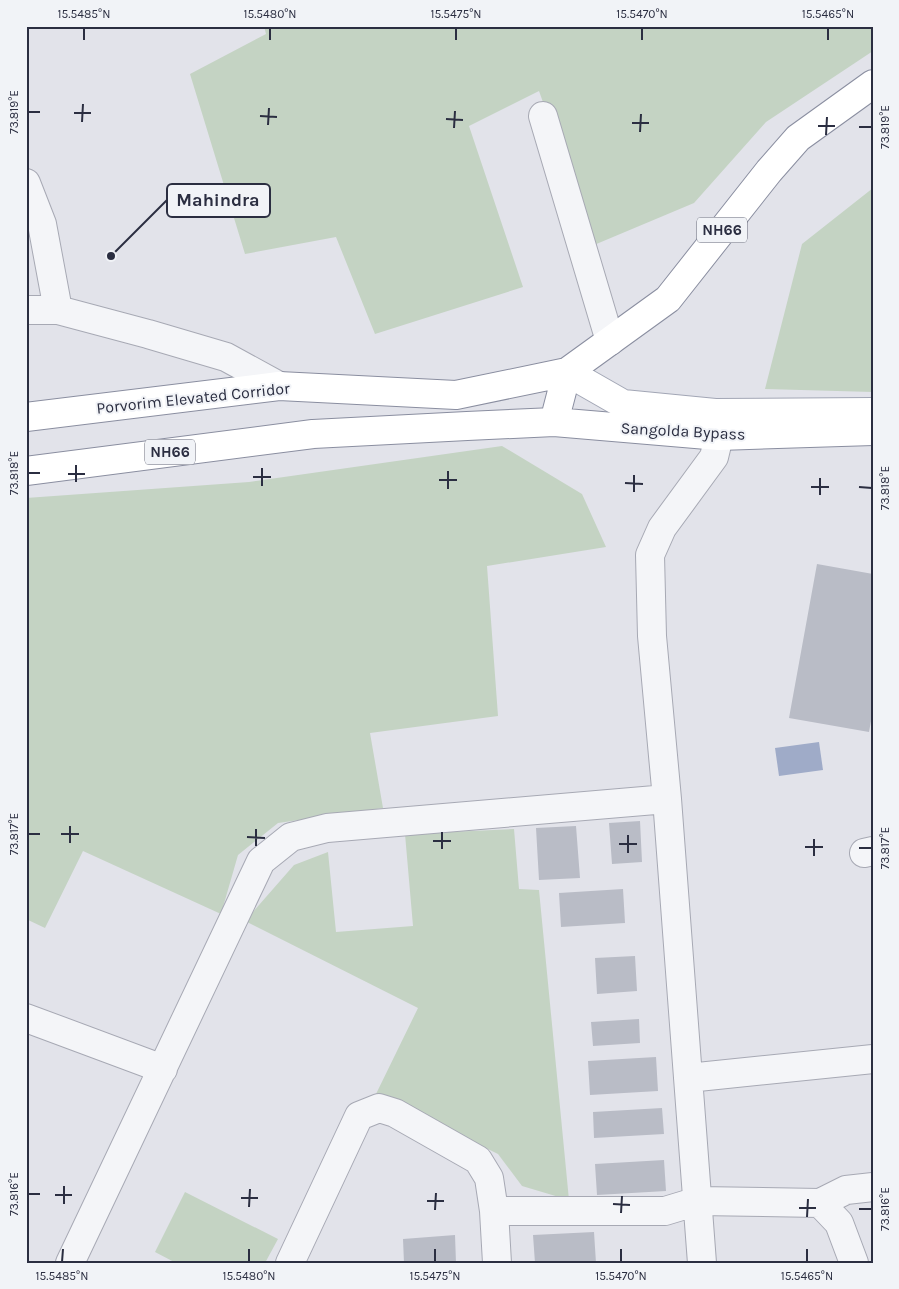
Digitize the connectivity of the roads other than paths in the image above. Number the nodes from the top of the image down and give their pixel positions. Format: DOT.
graph roads {
  1 [pos="873,84"];
  2 [pos="543,116"];
  3 [pos="26,183"];
  4 [pos="26,310"];
  5 [pos="58,310"];
  6 [pos="610,340"];
  7 [pos="567,372"];
  8 [pos="279,386"];
  9 [pos="873,412"];
  10 [pos="26,417"];
  11 [pos="554,422"];
  12 [pos="873,431"];
  13 [pos="719,436"];
  14 [pos="26,471"];
  15 [pos="667,799"];
  16 [pos="26,1018"];
  17 [pos="873,1058"];
  18 [pos="163,1069"];
  19 [pos="688,1078"];
  20 [pos="873,1187"];
  21 [pos="698,1201"];
  22 [pos="820,1203"];
  23 [pos="494,1211"];
  24 [pos="70,1263"];
  25 [pos="290,1263"];
  26 [pos="497,1263"];
  27 [pos="702,1263"];
  28 [pos="854,1263"];
  1 -- 6 [label="main road, NH66"];
  2 -- 6 [label="street"];
  3 -- 5 [label="street"];
  4 -- 5 [label="street"];
  5 -- 8 [label="street"];
  6 -- 7 [label="main road, NH66"];
  7 -- 8 [label="main road, Porvorim Elevated Corridor"];
  7 -- 9 [label="main road, Sangolda Bypass"];
  7 -- 11 [label="main road"];
  8 -- 10 [label="main road, Porvorim Elevated Corridor"];
  11 -- 13 [label="main road, Sangolda Bypass"];
  11 -- 14 [label="main road, NH66"];
  12 -- 13 [label="main road, Sangolda Bypass"];
  13 -- 15 [label="street"];
  15 -- 18 [label="street"];
  15 -- 19 [label="street"];
  16 -- 18 [label="street"];
  17 -- 19 [label="street"];
  18 -- 24 [label="street"];
  19 -- 21 [label="street"];
  20 -- 22 [label="street"];
  21 -- 22 [label="street"];
  21 -- 23 [label="street"];
  21 -- 27 [label="street"];
  22 -- 28 [label="street"];
  23 -- 25 [label="street"];
  23 -- 26 [label="street"];
}
